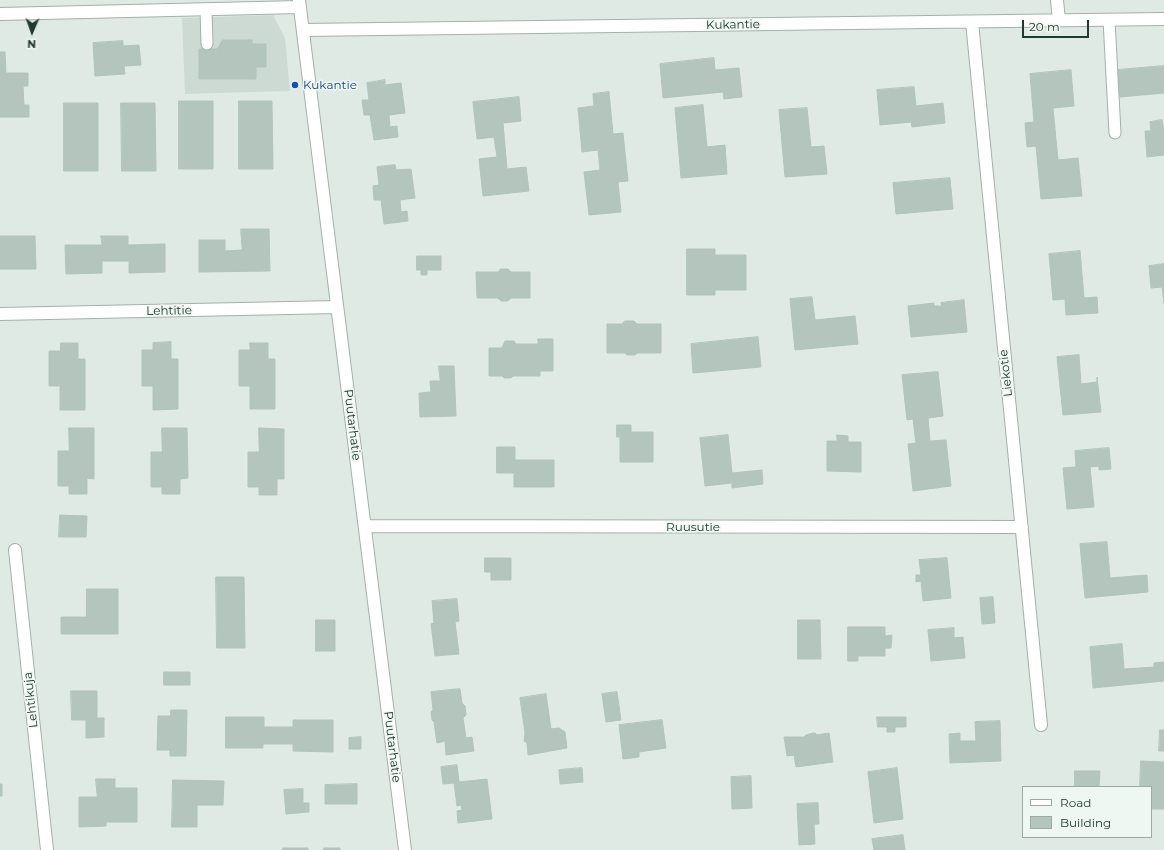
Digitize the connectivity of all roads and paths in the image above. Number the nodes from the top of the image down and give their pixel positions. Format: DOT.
graph roads {
  1 [pos="1057,0"];
  2 [pos="300,4"];
  3 [pos="206,9"];
  4 [pos="0,14"];
  5 [pos="1164,19"];
  6 [pos="1059,20"];
  7 [pos="1109,20"];
  8 [pos="972,22"];
  9 [pos="303,30"];
  10 [pos="207,44"];
  11 [pos="1115,133"];
  12 [pos="337,307"];
  13 [pos="0,314"];
  14 [pos="365,526"];
  15 [pos="1022,528"];
  16 [pos="15,550"];
  17 [pos="1042,725"];
  18 [pos="47,850"];
  19 [pos="405,850"];
  1 -- 6 [label="street"];
  2 -- 3 [label="street"];
  2 -- 9 [label="street, Puutarhatie"];
  3 -- 4 [label="street"];
  3 -- 10 [label="lane"];
  5 -- 7 [label="street, Kukantie"];
  6 -- 7 [label="street, Kukantie"];
  6 -- 8 [label="street, Kukantie"];
  7 -- 11 [label="lane"];
  8 -- 9 [label="street, Kukantie"];
  8 -- 15 [label="street, Liekotie"];
  9 -- 12 [label="street, Puutarhatie"];
  12 -- 13 [label="street, Lehtitie"];
  12 -- 14 [label="street, Puutarhatie"];
  14 -- 15 [label="street, Ruusutie"];
  14 -- 19 [label="street, Puutarhatie"];
  15 -- 17 [label="street, Liekotie"];
  16 -- 18 [label="street, Lehtikuja"];
}
